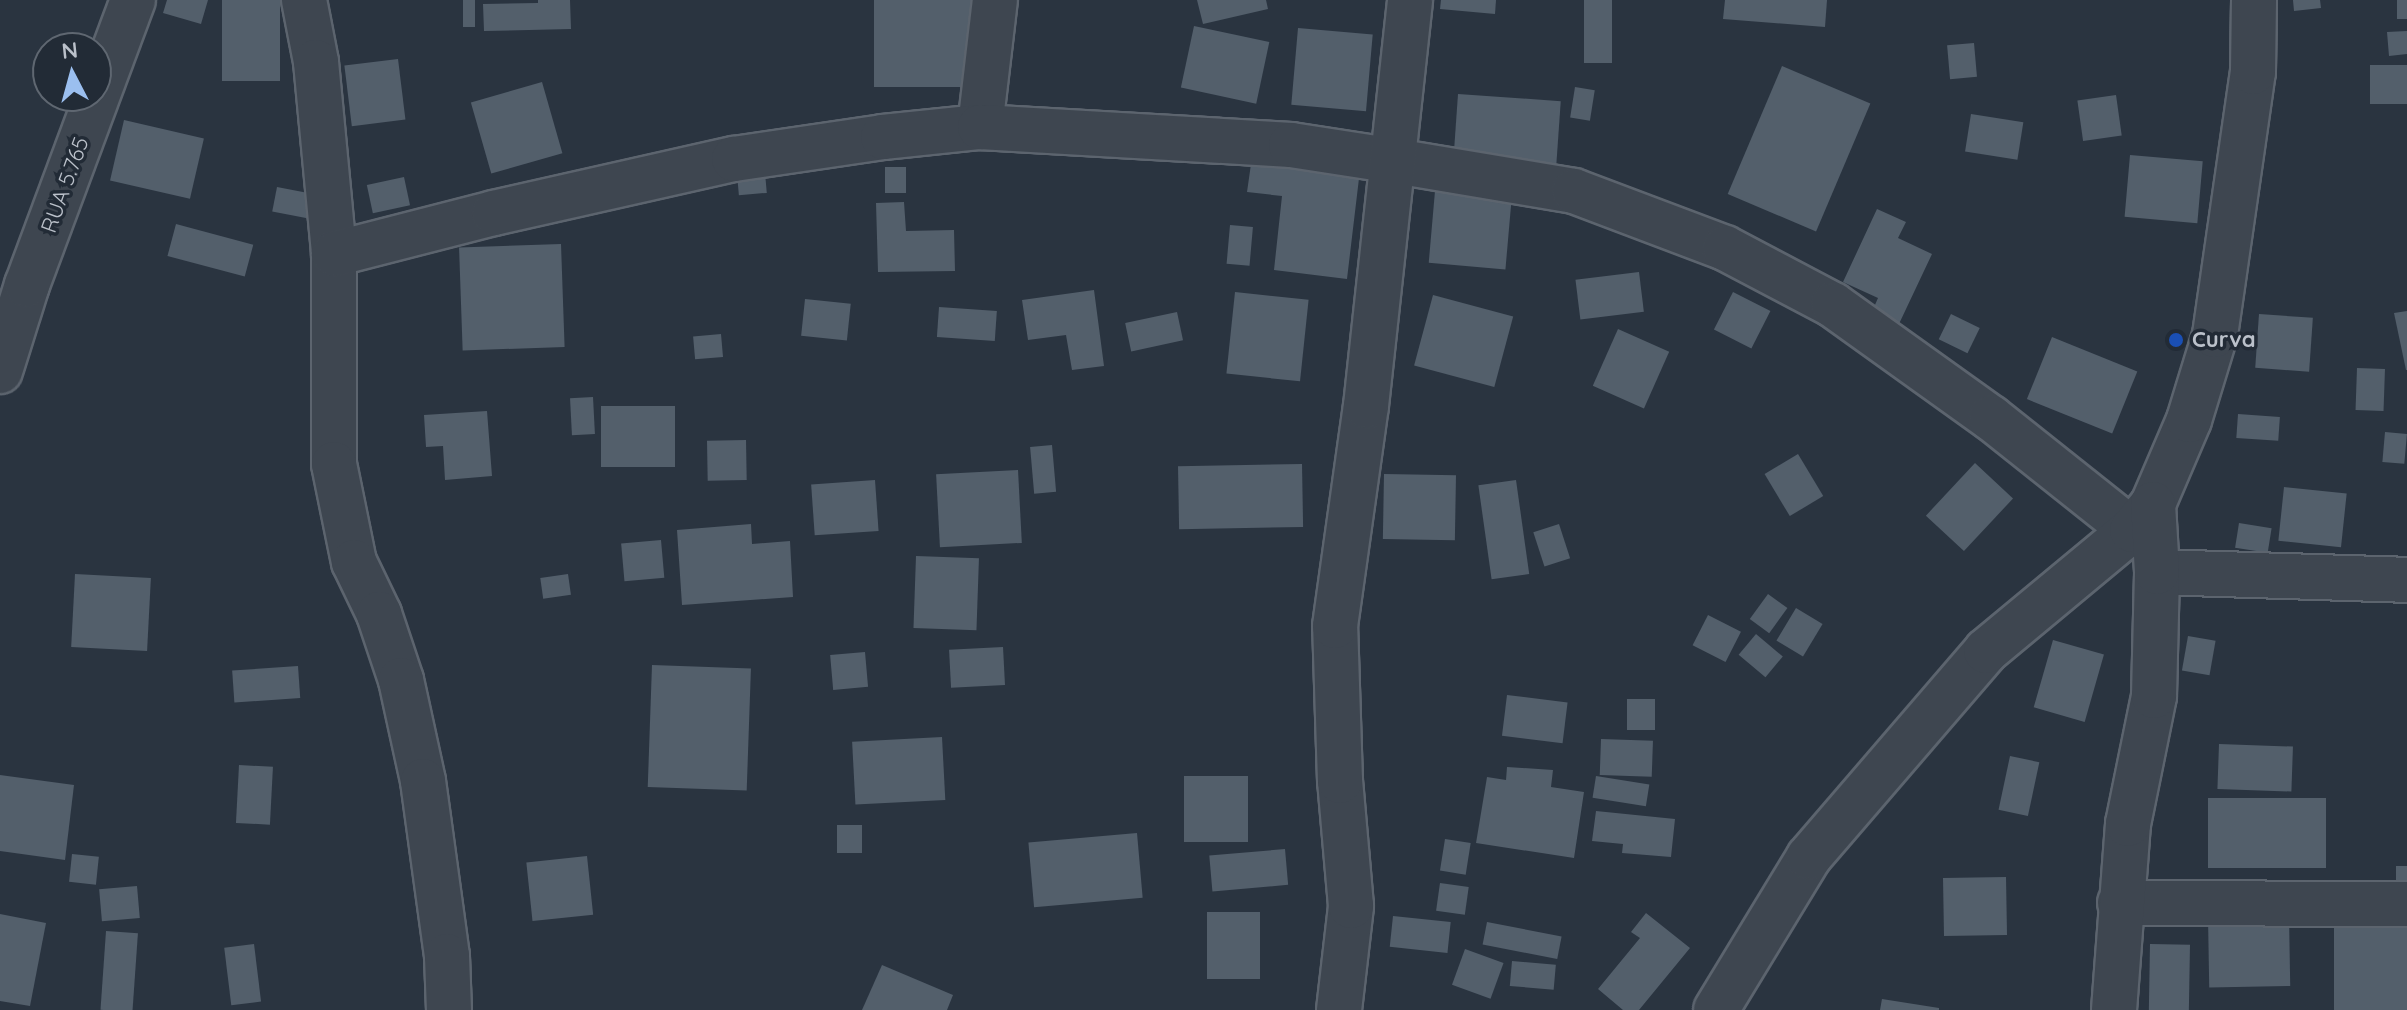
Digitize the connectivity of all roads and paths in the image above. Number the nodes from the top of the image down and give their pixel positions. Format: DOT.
graph roads {
  1 [pos="133,0"];
  2 [pos="304,0"];
  3 [pos="995,0"];
  4 [pos="1410,0"];
  5 [pos="2254,0"];
  6 [pos="980,127"];
  7 [pos="1395,161"];
  8 [pos="334,254"];
  9 [pos="0,371"];
  10 [pos="2142,517"];
  11 [pos="2157,572"];
  12 [pos="2407,580"];
  13 [pos="2120,903"];
  14 [pos="2407,904"];
  15 [pos="449,1010"];
  16 [pos="1339,1010"];
  17 [pos="1716,1010"];
  18 [pos="2114,1010"];
  1 -- 9 [label="street, RUA 5.765"];
  2 -- 8 [label="street"];
  3 -- 6 [label="street"];
  4 -- 7 [label="street"];
  5 -- 10 [label="street"];
  6 -- 7 [label="street"];
  6 -- 8 [label="street"];
  7 -- 10 [label="street"];
  7 -- 16 [label="street"];
  8 -- 15 [label="street"];
  10 -- 11 [label="street"];
  10 -- 17 [label="street"];
  11 -- 12 [label="street"];
  11 -- 13 [label="street"];
  13 -- 14 [label="street"];
  13 -- 18 [label="street"];
}
